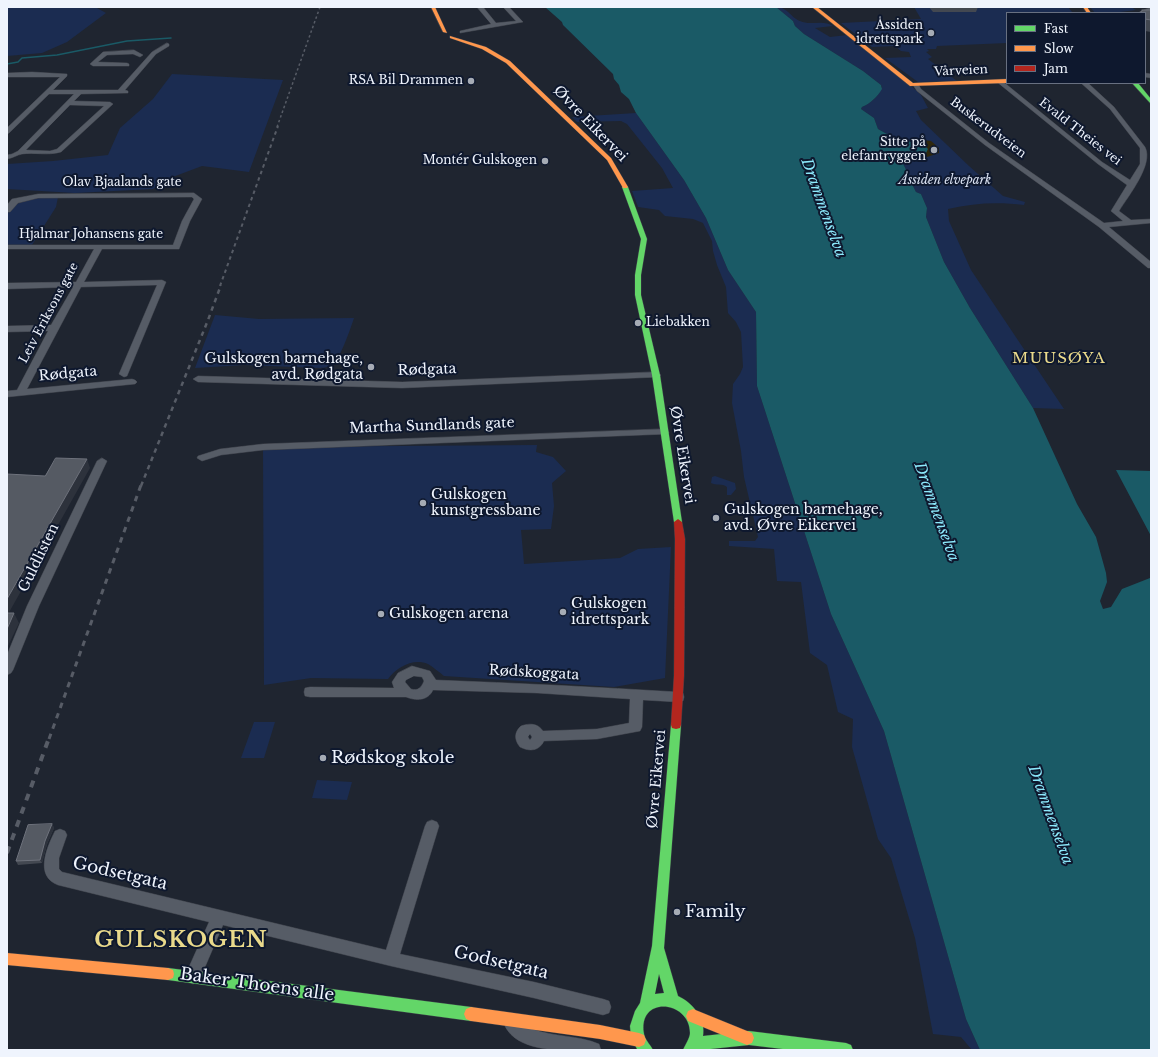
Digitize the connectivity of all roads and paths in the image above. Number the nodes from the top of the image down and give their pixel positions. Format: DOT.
graph roads {
  1 [pos="433,7"];
  2 [pos="480,7"];
  3 [pos="506,7"];
  4 [pos="814,7"];
  5 [pos="495,25"];
  6 [pos="453,32"];
  7 [pos="167,45"];
  8 [pos="140,54"];
  9 [pos="127,65"];
  10 [pos="7,75"];
  11 [pos="1003,81"];
  12 [pos="1007,84"];
  13 [pos="1085,84"];
  14 [pos="1136,84"];
  15 [pos="916,85"];
  16 [pos="49,92"];
  17 [pos="79,92"];
  18 [pos="1151,102"];
  19 [pos="68,103"];
  20 [pos="7,132"];
  21 [pos="20,152"];
  22 [pos="7,157"];
  23 [pos="1131,184"];
  24 [pos="7,210"];
  25 [pos="1151,221"];
  26 [pos="1130,223"];
  27 [pos="1102,225"];
  28 [pos="7,247"];
  29 [pos="99,247"];
  30 [pos="176,247"];
  31 [pos="1151,266"];
  32 [pos="78,284"];
  33 [pos="7,286"];
  34 [pos="54,328"];
  35 [pos="7,329"];
  36 [pos="124,374"];
  37 [pos="656,375"];
  38 [pos="198,379"];
  39 [pos="132,382"];
  40 [pos="21,392"];
  41 [pos="7,394"];
  42 [pos="664,432"];
  43 [pos="202,458"];
  44 [pos="102,461"];
  45 [pos="7,670"];
  46 [pos="430,685"];
  47 [pos="310,692"];
  48 [pos="404,693"];
  49 [pos="637,694"];
  50 [pos="678,697"];
  51 [pos="539,736"];
  52 [pos="432,826"];
  53 [pos="60,835"];
  54 [pos="219,917"];
  55 [pos="658,946"];
  56 [pos="7,959"];
  57 [pos="391,959"];
  58 [pos="193,976"];
  59 [pos="672,999"];
  60 [pos="603,1007"];
  61 [pos="642,1012"];
  62 [pos="693,1016"];
  63 [pos="506,1019"];
  64 [pos="600,1032"];
  65 [pos="749,1038"];
  66 [pos="643,1047"];
  67 [pos="692,1047"];
  68 [pos="593,1050"];
  69 [pos="846,1050"];
  1 -- 6 [label="main road, Øvre Eikervei"];
  2 -- 5 [label="street"];
  3 -- 5 [label="street"];
  4 -- 15 [label="main road, Buskerudveien"];
  5 -- 6 [label="street"];
  6 -- 37 [label="main road, Øvre Eikervei"];
  7 -- 17 [label="street"];
  8 -- 9 [label="street"];
  10 -- 16 [label="street"];
  11 -- 15 [label="main road, Vårveien"];
  12 -- 23 [label="street, Evald Theies vei"];
  13 -- 23 [label="street"];
  14 -- 18 [label="main road"];
  15 -- 27 [label="street, Buskerudveien"];
  16 -- 17 [label="street"];
  16 -- 20 [label="street"];
  17 -- 19 [label="street"];
  19 -- 21 [label="street"];
  19 -- 21 [label="street"];
  21 -- 22 [label="street"];
  23 -- 26 [label="street"];
  24 -- 30 [label="street, Olav Bjaalands gate"];
  25 -- 26 [label="street"];
  26 -- 27 [label="street"];
  27 -- 31 [label="street, Buskerudveien"];
  28 -- 29 [label="street, Hjalmar Johansens gate"];
  29 -- 30 [label="street, Hjalmar Johansens gate"];
  29 -- 32 [label="street, Leiv Eriksons gate"];
  32 -- 33 [label="street"];
  32 -- 34 [label="street, Leiv Eriksons gate"];
  32 -- 36 [label="street"];
  34 -- 35 [label="street"];
  34 -- 40 [label="street, Leiv Eriksons gate"];
  37 -- 38 [label="street, Rødgata"];
  37 -- 42 [label="main road, Øvre Eikervei"];
  39 -- 40 [label="street, Rødgata"];
  40 -- 41 [label="street, Rødgata"];
  42 -- 43 [label="street, Martha Sundlands gate"];
  42 -- 50 [label="main road, Øvre Eikervei"];
  44 -- 45 [label="street, Guldlisten"];
  46 -- 48 [label="street"];
  46 -- 48 [label="street"];
  46 -- 49 [label="street, Rødskoggata"];
  47 -- 48 [label="street"];
  49 -- 50 [label="street, Rødskoggata"];
  49 -- 51 [label="street"];
  50 -- 55 [label="main road, Øvre Eikervei"];
  52 -- 57 [label="street"];
  53 -- 54 [label="street, Godsetgata"];
  54 -- 57 [label="street, Godsetgata"];
  54 -- 58 [label="street"];
  55 -- 59 [label="main road, Øvre Eikervei"];
  55 -- 61 [label="main road, Øvre Eikervei"];
  56 -- 58 [label="main road, Baker Thoens alle"];
  57 -- 60 [label="street, Godsetgata"];
  58 -- 63 [label="main road, Baker Thoens alle"];
  59 -- 61 [label="main road"];
  59 -- 62 [label="main road"];
  61 -- 64 [label="street, Baker Thoens alle"];
  61 -- 66 [label="main road, Øvre Eikervei"];
  62 -- 65 [label="main road"];
  62 -- 67 [label="main road"];
  63 -- 64 [label="main road, Baker Thoens alle"];
  63 -- 68 [label="street"];
  64 -- 66 [label="main road, Baker Thoens alle"];
  65 -- 67 [label="main road"];
  65 -- 69 [label="main road"];
}
